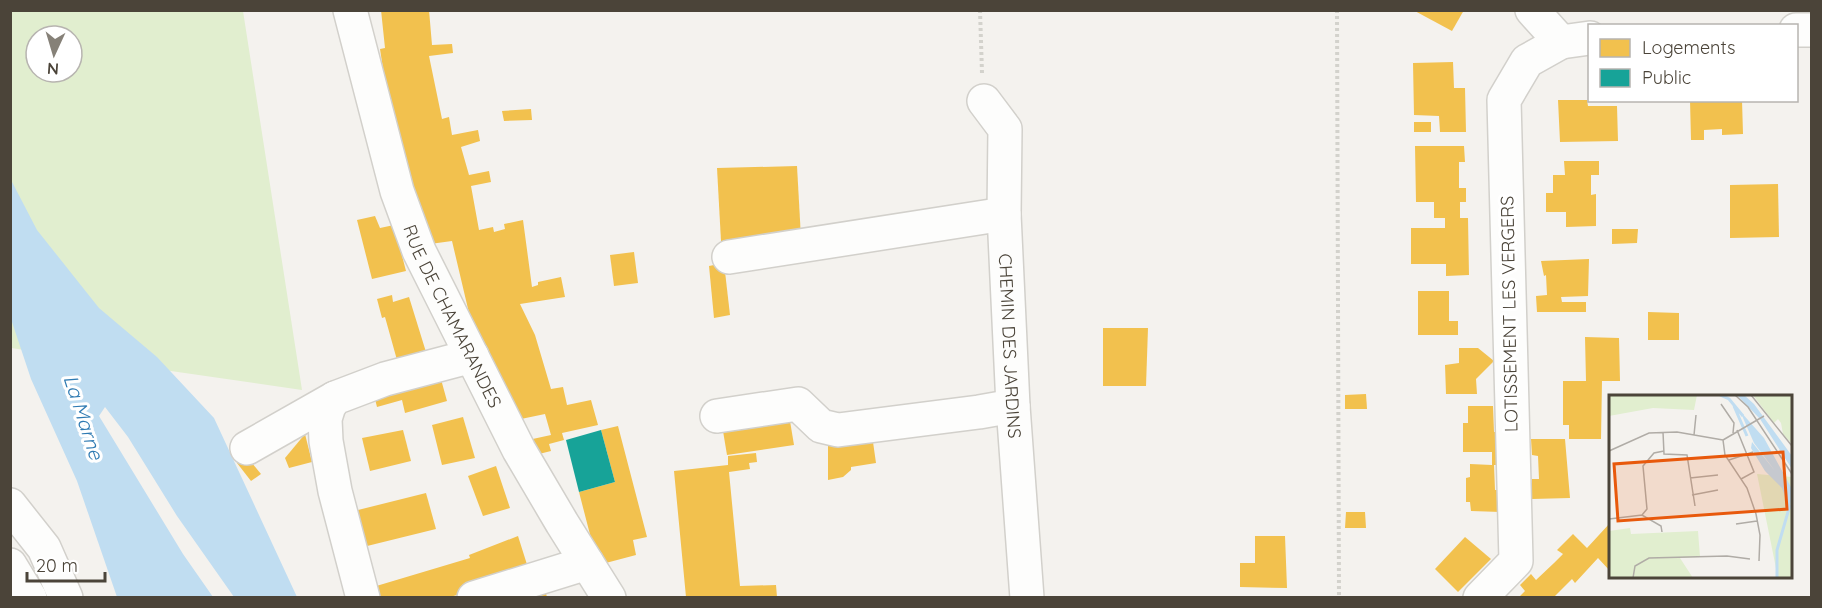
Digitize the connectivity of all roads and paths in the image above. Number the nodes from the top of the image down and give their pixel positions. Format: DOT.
graph roads {
  1 [pos="350,10"];
  2 [pos="980,10"];
  3 [pos="1337,10"];
  4 [pos="1532,10"];
  5 [pos="1575,40"];
  6 [pos="984,101"];
  7 [pos="1004,214"];
  8 [pos="729,257"];
  9 [pos="472,356"];
  10 [pos="335,398"];
  11 [pos="1013,406"];
  12 [pos="717,416"];
  13 [pos="247,448"];
  14 [pos="10,505"];
  15 [pos="587,563"];
  16 [pos="10,565"];
  17 [pos="30,597"];
  18 [pos="66,597"];
  19 [pos="363,597"];
  20 [pos="474,597"];
  21 [pos="609,597"];
  22 [pos="1027,597"];
  23 [pos="1339,597"];
  24 [pos="1480,597"];
  1 -- 9 [label="street, RUE DE CHAMARANDES"];
  2 -- 6 [label="path"];
  3 -- 23 [label="path"];
  4 -- 5 [label="street"];
  5 -- 24 [label="street, LOTISSEMENT LES VERGERS"];
  6 -- 7 [label="street, CHEMIN DES JARDINS"];
  7 -- 8 [label="street"];
  7 -- 11 [label="street, CHEMIN DES JARDINS"];
  9 -- 10 [label="street"];
  9 -- 15 [label="street, RUE DE CHAMARANDES"];
  10 -- 13 [label="street"];
  10 -- 19 [label="street"];
  11 -- 12 [label="street"];
  11 -- 22 [label="street, CHEMIN DES JARDINS"];
  14 -- 18 [label="street"];
  15 -- 20 [label="street"];
  15 -- 21 [label="street, RUE DE CHAMARANDES"];
  16 -- 17 [label="street"];
}
